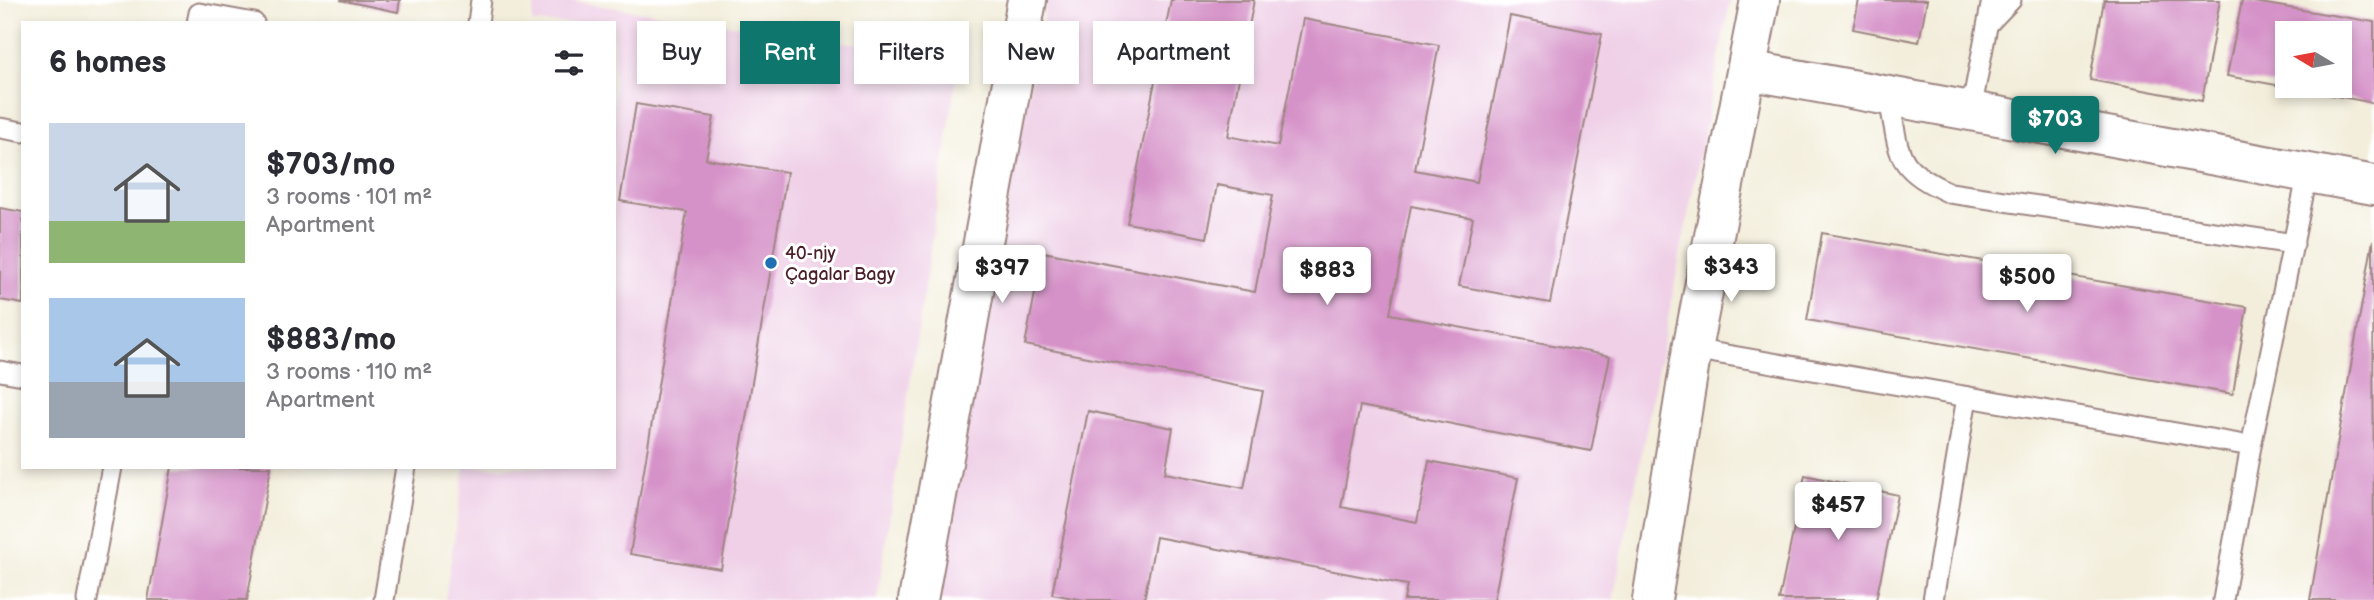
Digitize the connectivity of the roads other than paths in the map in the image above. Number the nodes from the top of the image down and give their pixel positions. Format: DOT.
graph roads {
  1 [pos="481,0"];
  2 [pos="1027,0"];
  3 [pos="1760,0"];
  4 [pos="1992,0"];
  5 [pos="2011,0"];
  6 [pos="197,21"];
  7 [pos="243,21"];
  8 [pos="478,21"];
  9 [pos="1987,25"];
  10 [pos="1747,71"];
  11 [pos="1888,95"];
  12 [pos="1971,110"];
  13 [pos="0,128"];
  14 [pos="21,132"];
  15 [pos="2308,172"];
  16 [pos="2374,185"];
  17 [pos="2294,244"];
  18 [pos="1692,349"];
  19 [pos="0,371"];
  20 [pos="21,375"];
  21 [pos="1967,397"];
  22 [pos="2251,446"];
  23 [pos="112,469"];
  24 [pos="406,469"];
  25 [pos="87,600"];
  26 [pos="384,600"];
  27 [pos="918,600"];
  28 [pos="1652,600"];
  29 [pos="1933,600"];
  30 [pos="2222,600"];
  1 -- 8 [label="lane"];
  2 -- 27 [label="street"];
  3 -- 10 [label="street"];
  4 -- 9 [label="lane"];
  5 -- 9 [label="lane"];
  6 -- 7 [label="lane"];
  9 -- 12 [label="lane"];
  10 -- 11 [label="street"];
  10 -- 18 [label="street"];
  11 -- 12 [label="street"];
  11 -- 17 [label="lane"];
  12 -- 15 [label="street"];
  13 -- 14 [label="lane"];
  15 -- 16 [label="street"];
  15 -- 17 [label="lane"];
  17 -- 22 [label="lane"];
  18 -- 21 [label="lane"];
  18 -- 28 [label="street"];
  19 -- 20 [label="lane"];
  21 -- 22 [label="lane"];
  21 -- 29 [label="lane"];
  22 -- 30 [label="lane"];
  23 -- 25 [label="lane"];
  24 -- 26 [label="lane"];
}
